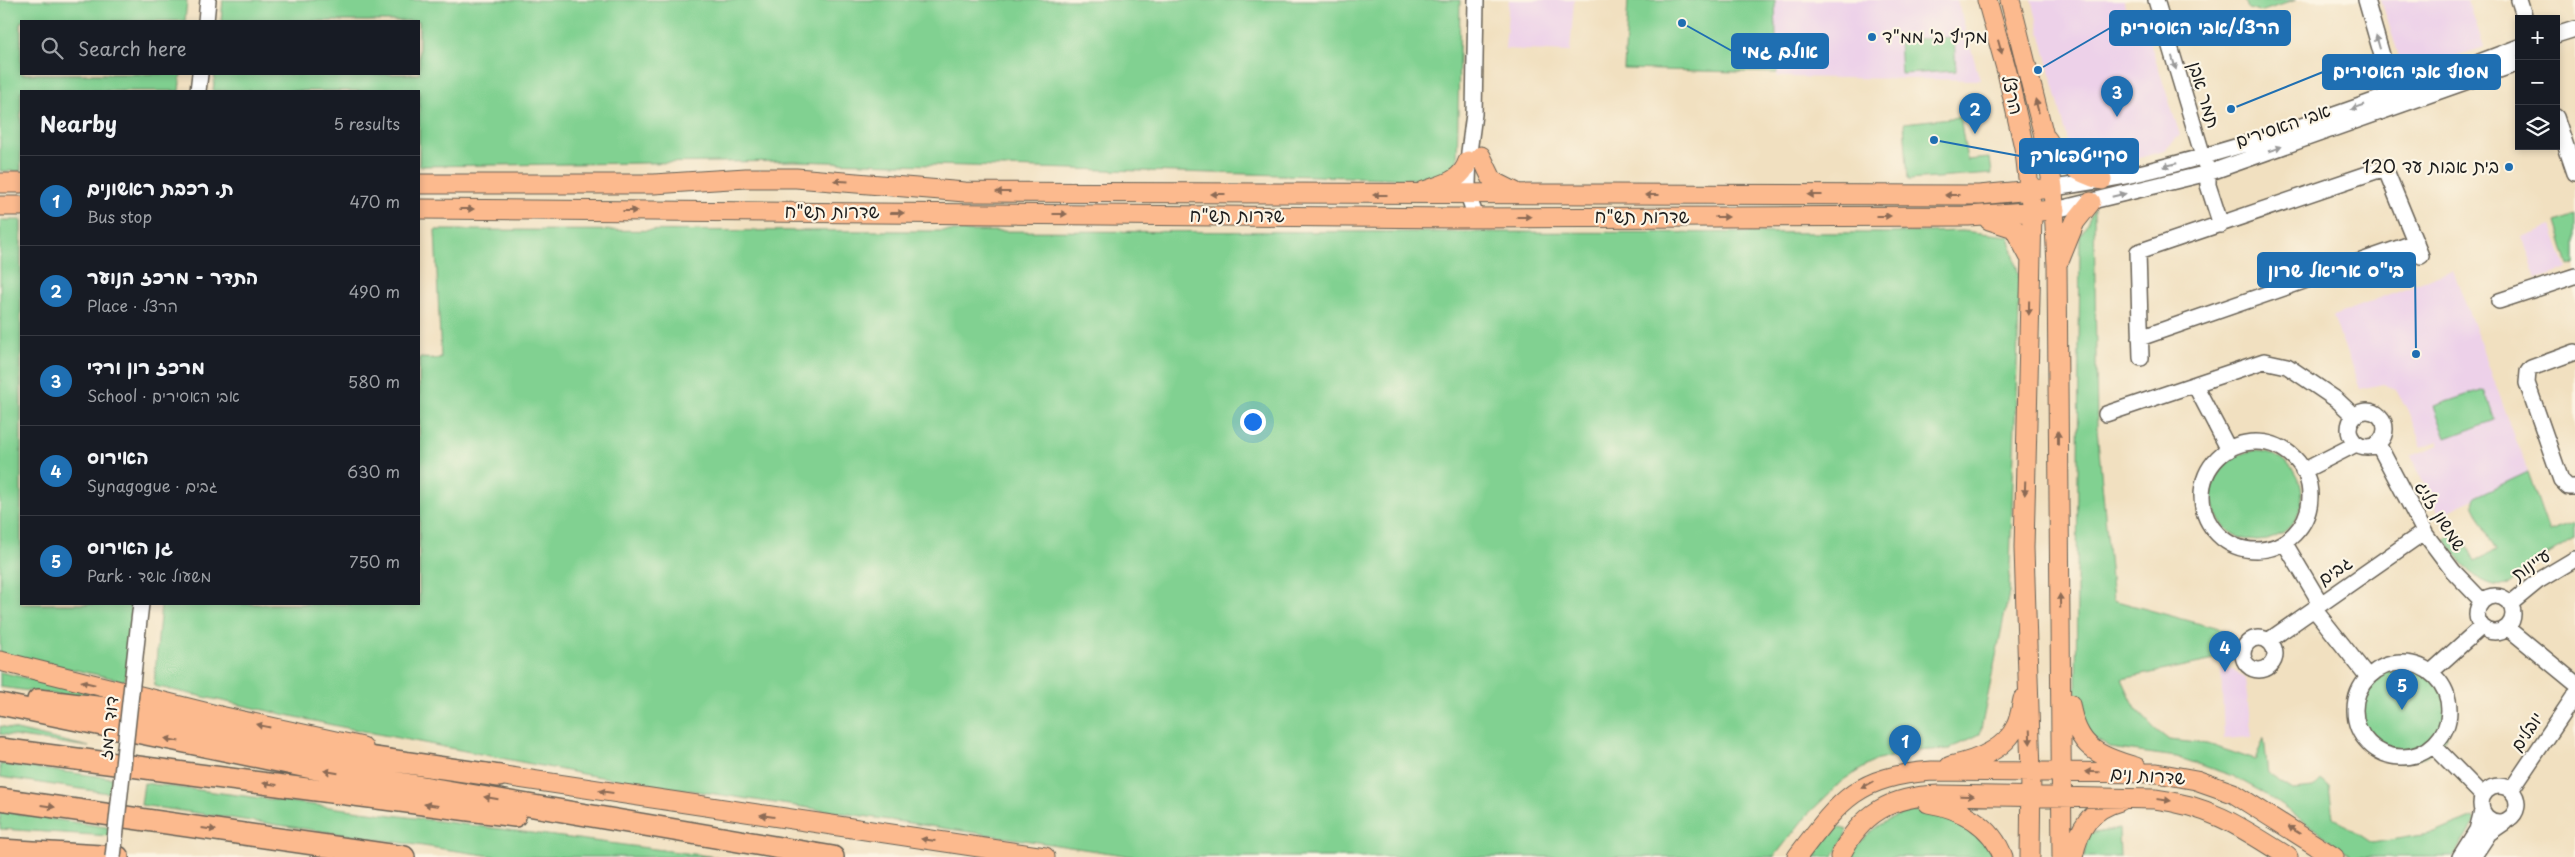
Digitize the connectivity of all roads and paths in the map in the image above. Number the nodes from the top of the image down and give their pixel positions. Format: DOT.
graph roads {
  1 [pos="208,0"];
  2 [pos="1476,0"];
  3 [pos="1987,0"];
  4 [pos="2010,0"];
  5 [pos="2156,0"];
  6 [pos="2366,0"];
  7 [pos="2519,0"];
  8 [pos="2524,15"];
  9 [pos="206,20"];
  10 [pos="2575,29"];
  11 [pos="2560,34"];
  12 [pos="2515,49"];
  13 [pos="2515,64"];
  14 [pos="200,75"];
  15 [pos="198,90"];
  16 [pos="2394,100"];
  17 [pos="2560,129"];
  18 [pos="2043,132"];
  19 [pos="2025,152"];
  20 [pos="2203,156"];
  21 [pos="1475,158"];
  22 [pos="2208,173"];
  23 [pos="2575,173"];
  24 [pos="2102,180"];
  25 [pos="0,183"];
  26 [pos="20,183"];
  27 [pos="420,184"];
  28 [pos="2053,188"];
  29 [pos="2030,192"];
  30 [pos="1415,195"];
  31 [pos="1475,195"];
  32 [pos="1529,195"];
  33 [pos="1980,195"];
  34 [pos="2091,202"];
  35 [pos="0,206"];
  36 [pos="20,206"];
  37 [pos="420,209"];
  38 [pos="2055,210"];
  39 [pos="2032,213"];
  40 [pos="1968,216"];
  41 [pos="1476,217"];
  42 [pos="2225,223"];
  43 [pos="2030,259"];
  44 [pos="2058,265"];
  45 [pos="2575,276"];
  46 [pos="2498,301"];
  47 [pos="2140,338"];
  48 [pos="2575,352"];
  49 [pos="2141,358"];
  50 [pos="2194,385"];
  51 [pos="2106,414"];
  52 [pos="2354,416"];
  53 [pos="2356,444"];
  54 [pos="2378,444"];
  55 [pos="2229,450"];
  56 [pos="2304,471"];
  57 [pos="2575,487"];
  58 [pos="2424,532"];
  59 [pos="2284,542"];
  60 [pos="2575,559"];
  61 [pos="2482,601"];
  62 [pos="2510,604"];
  63 [pos="141,605"];
  64 [pos="2318,606"];
  65 [pos="2060,627"];
  66 [pos="2482,627"];
  67 [pos="2508,628"];
  68 [pos="2268,641"];
  69 [pos="2028,653"];
  70 [pos="0,661"];
  71 [pos="2431,672"];
  72 [pos="2368,677"];
  73 [pos="2575,683"];
  74 [pos="0,696"];
  75 [pos="2575,696"];
  76 [pos="0,704"];
  77 [pos="2433,745"];
  78 [pos="0,749"];
  79 [pos="2031,772"];
  80 [pos="2063,772"];
  81 [pos="1913,773"];
  82 [pos="2157,773"];
  83 [pos="499,776"];
  84 [pos="2511,790"];
  85 [pos="2031,796"];
  86 [pos="2483,796"];
  87 [pos="2063,797"];
  88 [pos="0,799"];
  89 [pos="2128,799"];
  90 [pos="2482,811"];
  91 [pos="1863,822"];
  92 [pos="2505,822"];
  93 [pos="0,850"];
  94 [pos="0,856"];
  95 [pos="5,857"];
  96 [pos="113,857"];
  97 [pos="118,857"];
  98 [pos="404,857"];
  99 [pos="826,857"];
  100 [pos="833,857"];
  101 [pos="1045,857"];
  102 [pos="1796,857"];
  103 [pos="1840,857"];
  104 [pos="2003,857"];
  105 [pos="2030,857"];
  106 [pos="2062,857"];
  107 [pos="2073,857"];
  108 [pos="2288,857"];
  109 [pos="2334,857"];
  110 [pos="2460,857"];
  111 [pos="2473,857"];
  1 -- 9 [label="street"];
  2 -- 21 [label="street"];
  3 -- 19 [label="main road, הרצל, one-way"];
  18 -- 4 [label="main road, הרצל, one-way"];
  5 -- 20 [label="street, תמר אבן, one-way"];
  16 -- 6 [label="street, one-way"];
  7 -- 8 [label="street"];
  10 -- 11 [label="street"];
  12 -- 16 [label="street, אבי האסירים"];
  13 -- 16 [label="street, אבי האסירים"];
  14 -- 15 [label="street"];
  16 -- 20 [label="street, אבי האסירים, one-way"];
  22 -- 16 [label="street, אבי האסירים, one-way"];
  17 -- 23 [label="street"];
  18 -- 24 [label="main road"];
  18 -- 28 [label="main road, הרצל"];
  19 -- 29 [label="main road, הרצל"];
  19 -- 33 [label="main road"];
  20 -- 22 [label="street, תמר אבן"];
  20 -- 24 [label="street, אבי האסירים, one-way"];
  21 -- 30 [label="main road"];
  21 -- 31 [label="street"];
  21 -- 32 [label="main road"];
  34 -- 22 [label="street, אבי האסירים, one-way"];
  22 -- 42 [label="street, תמר אבן"];
  24 -- 28 [label="street, אבי האסירים"];
  25 -- 26 [label="main road"];
  30 -- 27 [label="main road, שדרות תש\"ח, one-way"];
  28 -- 29 [label="main road, שדרות תש\"ח"];
  28 -- 38 [label="main road, הרצל"];
  29 -- 33 [label="main road, שדרות תש\"ח"];
  29 -- 39 [label="main road, הרצל"];
  30 -- 31 [label="main road, שדרות תש\"ח"];
  31 -- 32 [label="main road, שדרות תש\"ח"];
  31 -- 41 [label="street"];
  33 -- 32 [label="main road, שדרות תש\"ח, one-way"];
  34 -- 38 [label="street, אבי האסירים"];
  34 -- 44 [label="main road"];
  35 -- 36 [label="main road"];
  37 -- 41 [label="main road, שדרות תש\"ח, one-way"];
  38 -- 39 [label="main road, שדרות תש\"ח"];
  38 -- 44 [label="main road, הרצל"];
  39 -- 40 [label="main road, שדרות תש\"ח"];
  39 -- 43 [label="main road, הרצל"];
  41 -- 40 [label="main road, שדרות תש\"ח, one-way"];
  40 -- 43 [label="main road"];
  42 -- 47 [label="street"];
  42 -- 47 [label="street"];
  43 -- 69 [label="main road, הרצל, one-way"];
  65 -- 44 [label="main road, הרצל, one-way"];
  45 -- 46 [label="street"];
  47 -- 49 [label="street"];
  48 -- 57 [label="street"];
  50 -- 51 [label="street"];
  50 -- 52 [label="street"];
  50 -- 55 [label="street"];
  52 -- 53 [label="street"];
  52 -- 54 [label="street"];
  53 -- 54 [label="street"];
  53 -- 56 [label="street"];
  54 -- 58 [label="street, שמשון זליג"];
  55 -- 56 [label="street"];
  55 -- 59 [label="street"];
  56 -- 59 [label="street"];
  58 -- 61 [label="street, שמשון זליג"];
  58 -- 64 [label="street, גבים"];
  59 -- 64 [label="street"];
  60 -- 62 [label="street, עיינות"];
  61 -- 62 [label="street"];
  61 -- 66 [label="street"];
  62 -- 67 [label="street"];
  63 -- 96 [label="street, דוד רמז, bridge"];
  64 -- 68 [label="street, גבים"];
  64 -- 72 [label="street"];
  65 -- 80 [label="main road"];
  65 -- 82 [label="main road"];
  66 -- 67 [label="street"];
  66 -- 71 [label="street"];
  67 -- 73 [label="street"];
  69 -- 79 [label="main road, one-way"];
  69 -- 81 [label="main road"];
  83 -- 70 [label="main road, one-way"];
  71 -- 72 [label="street"];
  71 -- 77 [label="street"];
  72 -- 77 [label="street"];
  74 -- 83 [label="highway"];
  75 -- 84 [label="street, יובלים"];
  100 -- 76 [label="highway, one-way"];
  77 -- 86 [label="street"];
  99 -- 78 [label="highway, one-way"];
  79 -- 80 [label="main road, שדרות נים"];
  79 -- 81 [label="main road, שדרות נים"];
  79 -- 85 [label="main road"];
  82 -- 80 [label="main road, שדרות נים, one-way"];
  80 -- 87 [label="main road"];
  81 -- 102 [label="main road, one-way"];
  109 -- 82 [label="main road, שדרות נים, one-way"];
  101 -- 83 [label="main road, one-way"];
  84 -- 86 [label="street"];
  84 -- 92 [label="street"];
  85 -- 87 [label="main road, שדרות נים"];
  91 -- 85 [label="main road, שדרות נים, one-way"];
  85 -- 105 [label="main road"];
  86 -- 90 [label="street"];
  87 -- 89 [label="main road, שדרות נים"];
  87 -- 106 [label="main road"];
  88 -- 98 [label="highway, one-way"];
  89 -- 107 [label="main road"];
  89 -- 108 [label="main road, שדרות נים, one-way"];
  90 -- 92 [label="street"];
  90 -- 110 [label="street"];
  91 -- 103 [label="main road"];
  91 -- 104 [label="main road"];
  92 -- 111 [label="street"];
  93 -- 97 [label="highway"];
  94 -- 95 [label="highway"];
}
